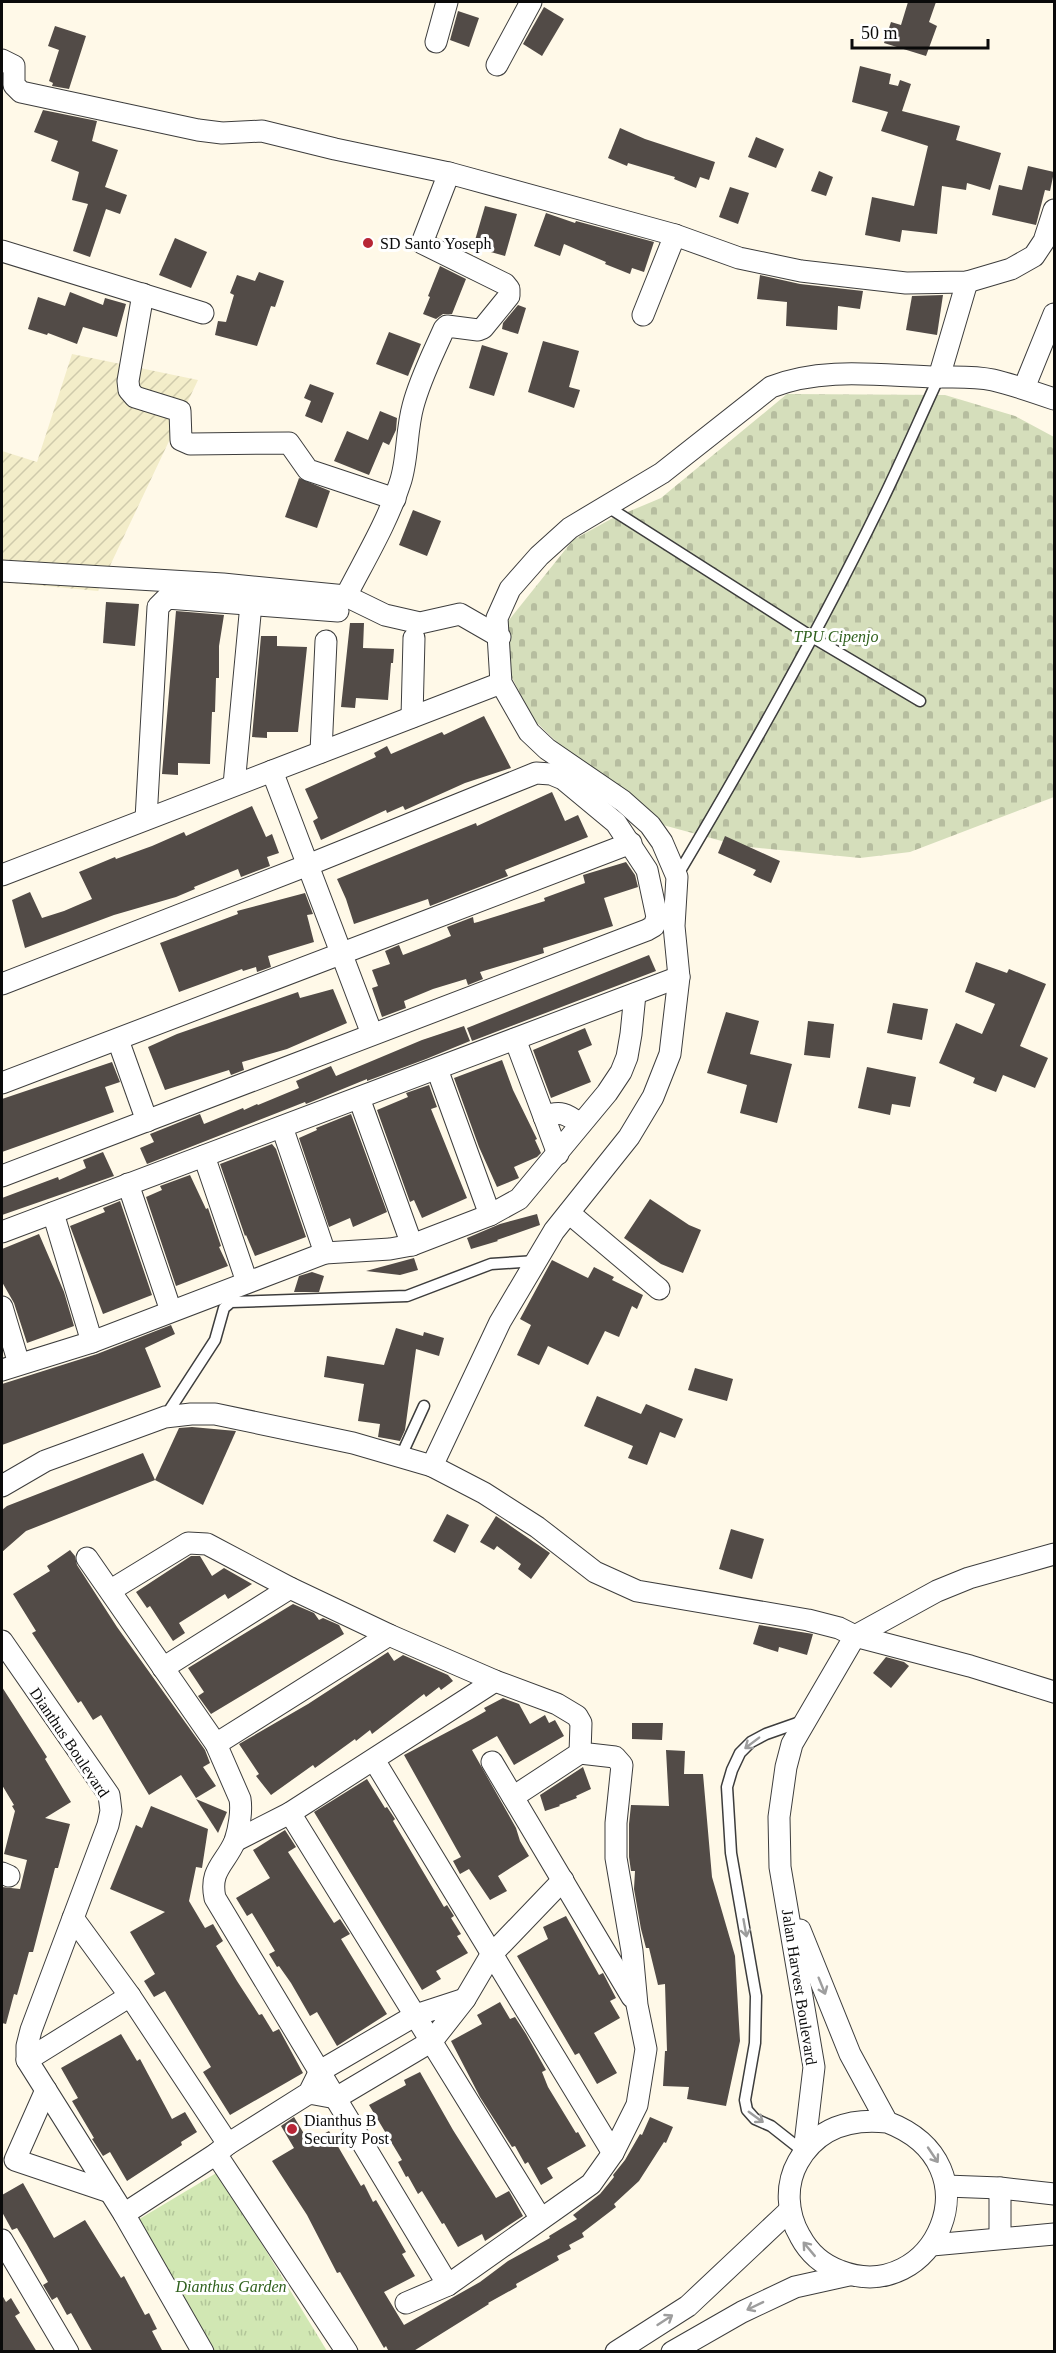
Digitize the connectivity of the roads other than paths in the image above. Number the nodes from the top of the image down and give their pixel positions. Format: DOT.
graph roads {
  1 [pos="447,2"];
  2 [pos="531,2"];
  3 [pos="436,42"];
  4 [pos="2,60"];
  5 [pos="497,64"];
  6 [pos="449,172"];
  7 [pos="1054,210"];
  8 [pos="675,235"];
  9 [pos="2,251"];
  10 [pos="967,282"];
  11 [pos="143,294"];
  12 [pos="203,313"];
  13 [pos="1054,314"];
  14 [pos="643,315"];
  15 [pos="939,377"];
  16 [pos="1024,388"];
  17 [pos="1054,399"];
  18 [pos="395,499"];
  19 [pos="608,507"];
  20 [pos="2,571"];
  21 [pos="342,603"];
  22 [pos="251,604"];
  23 [pos="500,637"];
  24 [pos="812,637"];
  25 [pos="414,638"];
  26 [pos="326,641"];
  27 [pos="501,683"];
  28 [pos="920,701"];
  29 [pos="412,717"];
  30 [pos="321,752"];
  31 [pos="273,771"];
  32 [pos="234,785"];
  33 [pos="146,819"];
  34 [pos="631,843"];
  35 [pos="308,865"];
  36 [pos="2,875"];
  37 [pos="677,876"];
  38 [pos="341,953"];
  39 [pos="679,977"];
  40 [pos="2,984"];
  41 [pos="634,994"];
  42 [pos="372,1034"];
  43 [pos="515,1039"];
  44 [pos="118,1040"];
  45 [pos="436,1069"];
  46 [pos="2,1083"];
  47 [pos="359,1098"];
  48 [pos="544,1117"];
  49 [pos="147,1121"];
  50 [pos="580,1124"];
  51 [pos="282,1126"];
  52 [pos="558,1154"];
  53 [pos="204,1156"];
  54 [pos="2,1176"];
  55 [pos="128,1185"];
  56 [pos="53,1213"];
  57 [pos="569,1213"];
  58 [pos="490,1215"];
  59 [pos="2,1232"];
  60 [pos="412,1245"];
  61 [pos="325,1253"];
  62 [pos="536,1261"];
  63 [pos="247,1282"];
  64 [pos="659,1289"];
  65 [pos="2,1307"];
  66 [pos="171,1311"];
  67 [pos="92,1342"];
  68 [pos="10,1367"];
  69 [pos="424,1407"];
  70 [pos="165,1417"];
  71 [pos="401,1456"];
  72 [pos="432,1466"];
  73 [pos="2,1485"];
  74 [pos="1054,1554"];
  75 [pos="87,1558"];
  76 [pos="290,1588"];
  77 [pos="111,1590"];
  78 [pos="847,1632"];
  79 [pos="389,1635"];
  80 [pos="2,1641"];
  81 [pos="163,1668"];
  82 [pos="495,1681"];
  83 [pos="1054,1692"];
  84 [pos="806,1720"];
  85 [pos="216,1744"];
  86 [pos="580,1753"];
  87 [pos="374,1760"];
  88 [pos="492,1762"];
  89 [pos="513,1797"];
  90 [pos="291,1813"];
  91 [pos="235,1841"];
  92 [pos="563,1880"];
  93 [pos="785,1893"];
  94 [pos="73,1918"];
  95 [pos="491,1955"];
  96 [pos="130,1996"];
  97 [pos="465,1999"];
  98 [pos="637,2005"];
  99 [pos="416,2015"];
  100 [pos="432,2041"];
  101 [pos="27,2060"];
  102 [pos="320,2072"];
  103 [pos="46,2090"];
  104 [pos="309,2093"];
  105 [pos="336,2098"];
  106 [pos="887,2122"];
  107 [pos="222,2149"];
  108 [pos="804,2152"];
  109 [pos="612,2153"];
  110 [pos="8,2164"];
  111 [pos="946,2186"];
  112 [pos="1000,2188"];
  113 [pos="110,2192"];
  114 [pos="1054,2194"];
  115 [pos="790,2210"];
  116 [pos="124,2214"];
  117 [pos="541,2219"];
  118 [pos="1054,2234"];
  119 [pos="1000,2237"];
  120 [pos="2,2240"];
  121 [pos="932,2245"];
  122 [pos="849,2275"];
  123 [pos="448,2285"];
  124 [pos="406,2303"];
  125 [pos="68,2352"];
  126 [pos="203,2352"];
  127 [pos="347,2352"];
  128 [pos="616,2352"];
  129 [pos="672,2352"];
  1 -- 3 [label="street"];
  2 -- 5 [label="street"];
  4 -- 6 [label="street"];
  6 -- 8 [label="street"];
  6 -- 18 [label="street"];
  7 -- 10 [label="street"];
  8 -- 10 [label="street"];
  8 -- 14 [label="street"];
  9 -- 11 [label="street"];
  10 -- 15 [label="street"];
  11 -- 12 [label="street"];
  11 -- 18 [label="street"];
  13 -- 16 [label="street"];
  15 -- 16 [label="street"];
  15 -- 19 [label="street"];
  15 -- 24 [label="lane"];
  16 -- 17 [label="street"];
  18 -- 21 [label="street"];
  19 -- 23 [label="street"];
  19 -- 24 [label="lane"];
  20 -- 21 [label="street"];
  21 -- 22 [label="street"];
  21 -- 23 [label="street"];
  22 -- 32 [label="street"];
  22 -- 33 [label="street"];
  23 -- 27 [label="street"];
  24 -- 28 [label="lane"];
  24 -- 37 [label="lane"];
  25 -- 29 [label="street"];
  26 -- 30 [label="street"];
  27 -- 29 [label="street"];
  27 -- 37 [label="street"];
  29 -- 30 [label="street"];
  30 -- 31 [label="street"];
  31 -- 32 [label="street"];
  31 -- 35 [label="street"];
  32 -- 33 [label="street"];
  33 -- 36 [label="street"];
  34 -- 35 [label="street"];
  34 -- 38 [label="street"];
  34 -- 42 [label="street"];
  35 -- 38 [label="street"];
  35 -- 40 [label="street"];
  37 -- 39 [label="street"];
  38 -- 42 [label="street"];
  38 -- 44 [label="street"];
  39 -- 41 [label="street"];
  39 -- 57 [label="street"];
  41 -- 43 [label="street"];
  41 -- 50 [label="street"];
  42 -- 49 [label="street"];
  43 -- 45 [label="street"];
  43 -- 48 [label="street"];
  44 -- 46 [label="street"];
  44 -- 49 [label="street"];
  45 -- 47 [label="street"];
  45 -- 58 [label="street"];
  47 -- 51 [label="street"];
  47 -- 60 [label="street"];
  48 -- 50 [label="street"];
  48 -- 52 [label="street"];
  49 -- 54 [label="street"];
  50 -- 52 [label="street"];
  51 -- 53 [label="street"];
  51 -- 61 [label="street"];
  52 -- 58 [label="street"];
  53 -- 55 [label="street"];
  53 -- 63 [label="street"];
  55 -- 56 [label="street"];
  55 -- 66 [label="street"];
  56 -- 59 [label="street"];
  56 -- 67 [label="street"];
  57 -- 62 [label="street"];
  57 -- 64 [label="street"];
  58 -- 60 [label="street"];
  60 -- 61 [label="street"];
  61 -- 63 [label="street"];
  62 -- 70 [label="lane"];
  62 -- 72 [label="street"];
  63 -- 66 [label="street"];
  65 -- 68 [label="street"];
  66 -- 67 [label="street"];
  67 -- 68 [label="street"];
  69 -- 71 [label="lane"];
  70 -- 71 [label="street"];
  70 -- 73 [label="street"];
  71 -- 72 [label="street"];
  72 -- 78 [label="street"];
  74 -- 78 [label="street"];
  75 -- 77 [label="street"];
  76 -- 77 [label="street"];
  76 -- 79 [label="street"];
  76 -- 81 [label="street"];
  77 -- 81 [label="street"];
  78 -- 83 [label="street"];
  78 -- 84 [label="street, Jalan Harvest Boulevard"];
  79 -- 82 [label="street"];
  79 -- 85 [label="street"];
  80 -- 94 [label="street, Dianthus Boulevard"];
  81 -- 85 [label="street"];
  82 -- 86 [label="street"];
  82 -- 87 [label="street"];
  84 -- 93 [label="street, Jalan Harvest Boulevard"];
  84 -- 108 [label="lane, one-way"];
  85 -- 91 [label="street"];
  86 -- 89 [label="street"];
  86 -- 98 [label="street"];
  87 -- 90 [label="street"];
  87 -- 95 [label="street"];
  88 -- 89 [label="street"];
  89 -- 92 [label="street"];
  90 -- 91 [label="street"];
  90 -- 99 [label="street"];
  91 -- 102 [label="street"];
  92 -- 95 [label="street"];
  92 -- 98 [label="street"];
  93 -- 106 [label="street, Jalan Harvest Boulevard, one-way"];
  93 -- 108 [label="street, Jalan Harvest Boulevard"];
  94 -- 96 [label="street"];
  94 -- 101 [label="street, Dianthus Boulevard"];
  95 -- 97 [label="street"];
  95 -- 109 [label="street"];
  96 -- 101 [label="street"];
  96 -- 107 [label="street"];
  97 -- 99 [label="street"];
  97 -- 100 [label="street"];
  98 -- 109 [label="street"];
  99 -- 100 [label="street"];
  99 -- 102 [label="street"];
  100 -- 105 [label="street"];
  100 -- 117 [label="street"];
  101 -- 103 [label="street"];
  102 -- 104 [label="street"];
  102 -- 105 [label="street"];
  103 -- 110 [label="street"];
  103 -- 113 [label="street"];
  104 -- 105 [label="street"];
  104 -- 107 [label="street"];
  105 -- 123 [label="street"];
  106 -- 108 [label="street, Jalan Harvest Boulevard"];
  106 -- 111 [label="street, Jalan Harvest Boulevard, one-way"];
  107 -- 116 [label="street"];
  107 -- 127 [label="street"];
  108 -- 115 [label="street, Jalan Harvest Boulevard"];
  109 -- 117 [label="street"];
  110 -- 113 [label="street"];
  111 -- 112 [label="street"];
  111 -- 121 [label="street, Jalan Harvest Boulevard"];
  112 -- 114 [label="street"];
  112 -- 119 [label="street"];
  113 -- 116 [label="street"];
  122 -- 115 [label="street, Jalan Harvest Boulevard, one-way"];
  128 -- 115 [label="street, one-way"];
  116 -- 126 [label="street"];
  117 -- 123 [label="street"];
  118 -- 119 [label="street"];
  119 -- 121 [label="street"];
  120 -- 125 [label="street"];
  121 -- 122 [label="street, Jalan Harvest Boulevard"];
  122 -- 129 [label="street, Jalan Harvest Boulevard, one-way"];
  123 -- 124 [label="street"];
}
